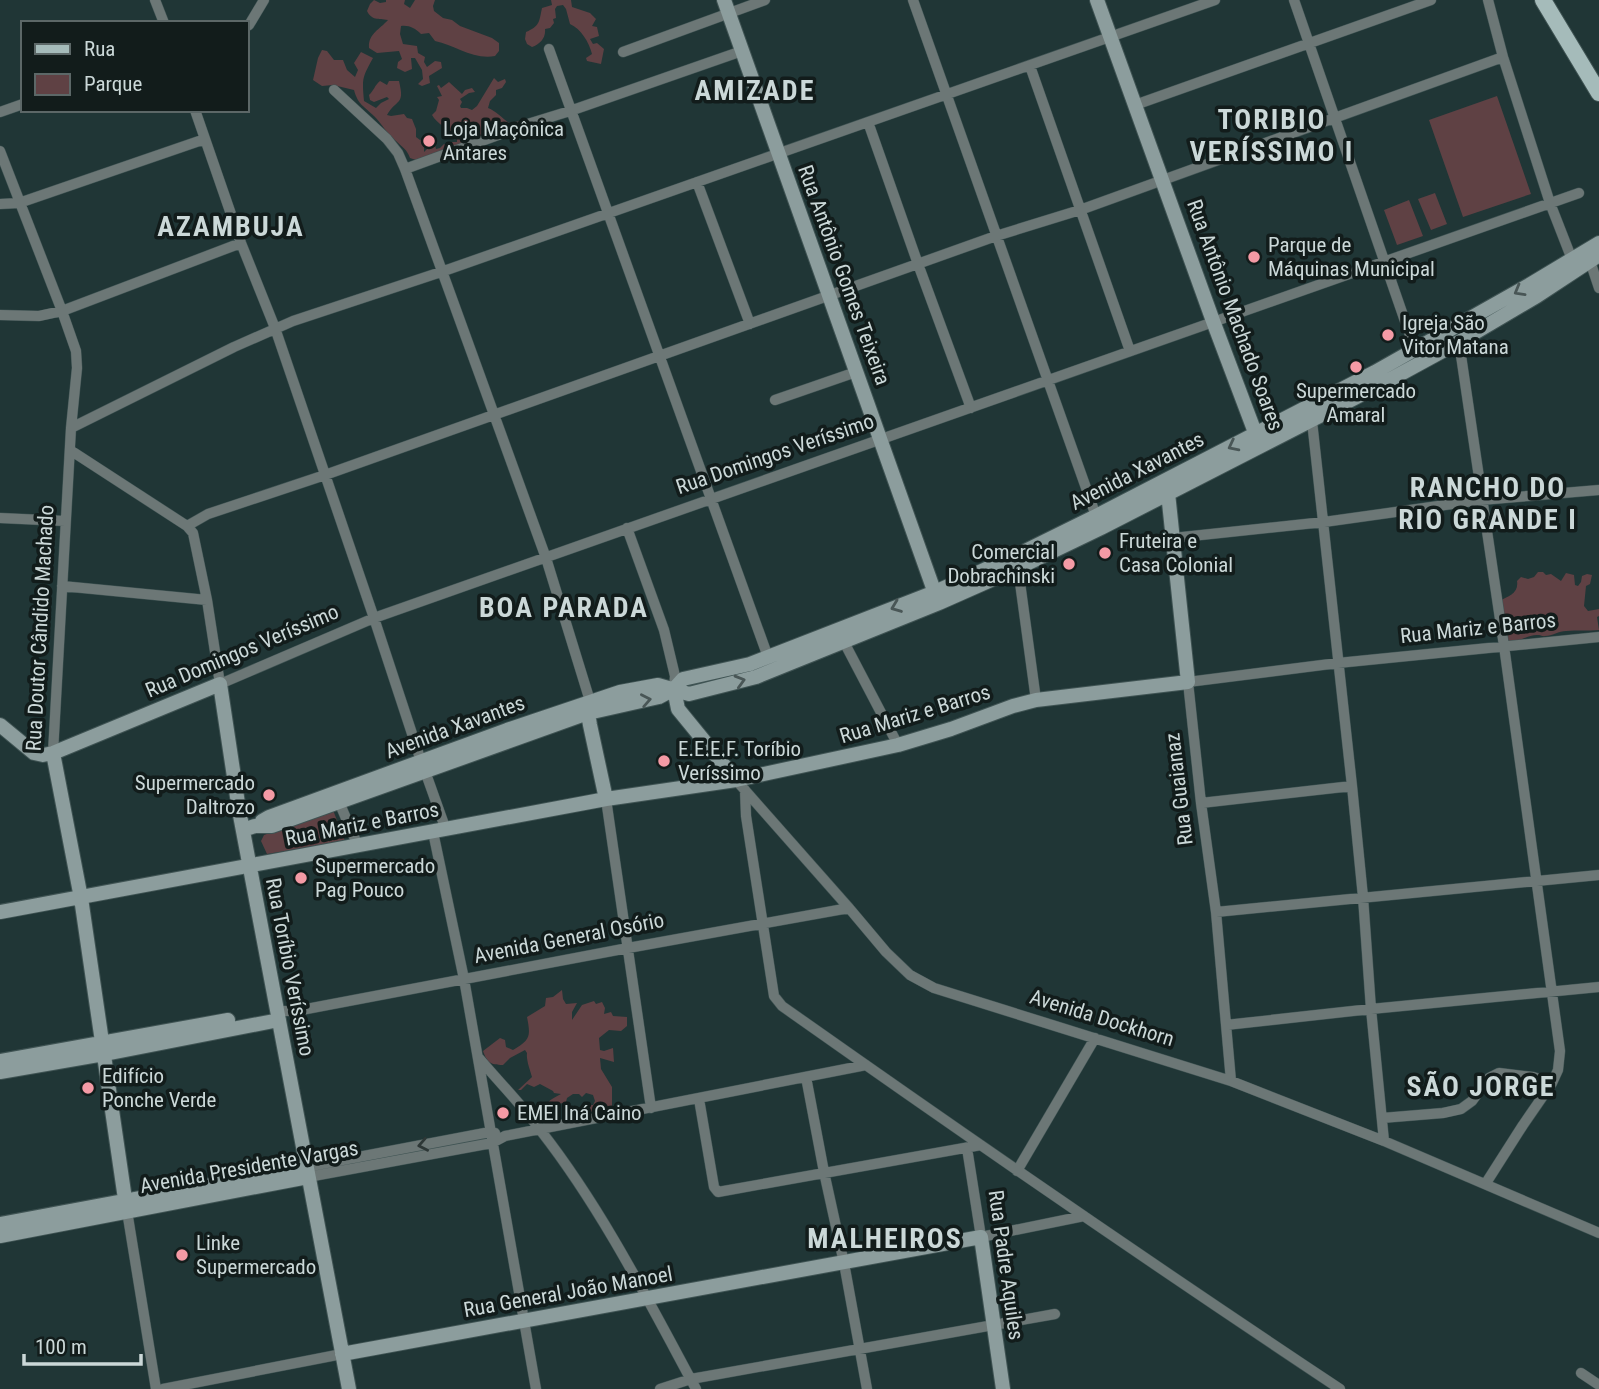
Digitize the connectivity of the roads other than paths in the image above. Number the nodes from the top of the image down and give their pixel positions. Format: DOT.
graph roads {
  1 [pos="155,0"];
  2 [pos="264,0"];
  3 [pos="765,0"];
  4 [pos="913,0"];
  5 [pos="1097,0"];
  6 [pos="1215,0"];
  7 [pos="1294,0"];
  8 [pos="1431,0"];
  9 [pos="1488,0"];
  10 [pos="1543,0"];
  11 [pos="727,6"];
  12 [pos="163,21"];
  13 [pos="248,24"];
  14 [pos="1111,37"];
  15 [pos="1309,44"];
  16 [pos="549,49"];
  17 [pos="742,51"];
  18 [pos="623,52"];
  19 [pos="1503,57"];
  20 [pos="1030,66"];
  21 [pos="334,90"];
  22 [pos="1599,93"];
  23 [pos="947,95"];
  24 [pos="1135,104"];
  25 [pos="21,105"];
  26 [pos="570,111"];
  27 [pos="0,112"];
  28 [pos="196,112"];
  29 [pos="1334,118"];
  30 [pos="868,122"];
  31 [pos="205,139"];
  32 [pos="0,151"];
  33 [pos="778,153"];
  34 [pos="405,169"];
  35 [pos="1163,179"];
  36 [pos="696,182"];
  37 [pos="1579,193"];
  38 [pos="19,203"];
  39 [pos="1550,203"];
  40 [pos="0,204"];
  41 [pos="1080,209"];
  42 [pos="607,212"];
  43 [pos="996,236"];
  44 [pos="241,243"];
  45 [pos="1599,243"];
  46 [pos="1592,256"];
  47 [pos="1384,262"];
  48 [pos="918,264"];
  49 [pos="1574,265"];
  50 [pos="442,272"];
  51 [pos="1599,288"];
  52 [pos="829,296"];
  53 [pos="62,311"];
  54 [pos="0,315"];
  55 [pos="1213,321"];
  56 [pos="750,324"];
  57 [pos="275,328"];
  58 [pos="1459,342"];
  59 [pos="1415,350"];
  60 [pos="1130,351"];
  61 [pos="660,356"];
  62 [pos="856,373"];
  63 [pos="1047,381"];
  64 [pos="775,400"];
  65 [pos="971,408"];
  66 [pos="494,414"];
  67 [pos="1312,421"];
  68 [pos="71,428"];
  69 [pos="882,439"];
  70 [pos="1258,440"];
  71 [pos="70,450"];
  72 [pos="325,475"];
  73 [pos="1599,490"];
  74 [pos="1168,493"];
  75 [pos="710,498"];
  76 [pos="1481,500"];
  77 [pos="1096,516"];
  78 [pos="0,518"];
  79 [pos="65,521"];
  80 [pos="1324,522"];
  81 [pos="187,526"];
  82 [pos="627,528"];
  83 [pos="1173,538"];
  84 [pos="546,558"];
  85 [pos="1018,568"];
  86 [pos="62,586"];
  87 [pos="937,598"];
  88 [pos="207,600"];
  89 [pos="374,618"];
  90 [pos="1599,636"];
  91 [pos="844,642"];
  92 [pos="1504,646"];
  93 [pos="768,657"];
  94 [pos="1338,663"];
  95 [pos="1188,682"];
  96 [pos="220,684"];
  97 [pos="674,689"];
  98 [pos="689,694"];
  99 [pos="1036,700"];
  100 [pos="589,707"];
  101 [pos="683,717"];
  102 [pos="0,724"];
  103 [pos="898,745"];
  104 [pos="54,753"];
  105 [pos="423,766"];
  106 [pos="741,785"];
  107 [pos="1352,786"];
  108 [pos="606,799"];
  109 [pos="339,802"];
  110 [pos="1201,803"];
  111 [pos="249,828"];
  112 [pos="439,831"];
  113 [pos="358,846"];
  114 [pos="250,867"];
  115 [pos="1599,875"];
  116 [pos="1536,881"];
  117 [pos="1363,897"];
  118 [pos="81,898"];
  119 [pos="849,908"];
  120 [pos="0,912"];
  121 [pos="1216,912"];
  122 [pos="762,923"];
  123 [pos="628,948"];
  124 [pos="464,979"];
  125 [pos="1599,987"];
  126 [pos="1552,991"];
  127 [pos="1371,1009"];
  128 [pos="278,1015"];
  129 [pos="1226,1024"];
  130 [pos="1095,1038"];
  131 [pos="103,1048"];
  132 [pos="477,1056"];
  133 [pos="866,1065"];
  134 [pos="6,1066"];
  135 [pos="806,1077"];
  136 [pos="1231,1081"];
  137 [pos="1552,1083"];
  138 [pos="699,1098"];
  139 [pos="651,1108"];
  140 [pos="1381,1118"];
  141 [pos="541,1129"];
  142 [pos="491,1137"];
  143 [pos="1384,1141"];
  144 [pos="981,1145"];
  145 [pos="967,1148"];
  146 [pos="1017,1171"];
  147 [pos="307,1172"];
  148 [pos="824,1172"];
  149 [pos="1486,1183"];
  150 [pos="126,1205"];
  151 [pos="1084,1216"];
  152 [pos="0,1224"];
  153 [pos="1599,1233"];
  154 [pos="0,1236"];
  155 [pos="981,1237"];
  156 [pos="844,1263"];
  157 [pos="646,1298"];
  158 [pos="1055,1314"];
  159 [pos="524,1321"];
  160 [pos="993,1325"];
  161 [pos="859,1349"];
  162 [pos="342,1354"];
  163 [pos="1581,1373"];
  164 [pos="694,1384"];
  165 [pos="1599,1385"];
  166 [pos="156,1389"];
  167 [pos="163,1389"];
  168 [pos="349,1389"];
  169 [pos="536,1389"];
  170 [pos="660,1389"];
  171 [pos="867,1389"];
  172 [pos="1003,1389"];
  173 [pos="1340,1389"];
  1 -- 12 [label="street"];
  2 -- 13 [label="street"];
  3 -- 11 [label="street"];
  4 -- 23 [label="street"];
  5 -- 14 [label="street, Rua Antônio Machado Soares"];
  6 -- 14 [label="street"];
  7 -- 15 [label="street"];
  8 -- 15 [label="street"];
  9 -- 19 [label="street"];
  10 -- 22 [label="main road"];
  11 -- 17 [label="street, Rua Antônio Gomes Teixeira"];
  11 -- 18 [label="street"];
  14 -- 20 [label="street"];
  14 -- 24 [label="street, Rua Antônio Machado Soares"];
  15 -- 24 [label="street"];
  15 -- 29 [label="street"];
  16 -- 26 [label="street"];
  17 -- 26 [label="street"];
  17 -- 33 [label="street, Rua Antônio Gomes Teixeira"];
  19 -- 29 [label="street"];
  19 -- 39 [label="street"];
  20 -- 23 [label="street"];
  20 -- 41 [label="street"];
  21 -- 34 [label="street"];
  23 -- 30 [label="street"];
  23 -- 43 [label="street"];
  24 -- 35 [label="street, Rua Antônio Machado Soares"];
  25 -- 27 [label="street"];
  26 -- 34 [label="street"];
  26 -- 42 [label="street"];
  28 -- 31 [label="street"];
  29 -- 35 [label="street"];
  29 -- 47 [label="street"];
  30 -- 33 [label="street"];
  30 -- 48 [label="street"];
  31 -- 38 [label="street"];
  31 -- 44 [label="street"];
  32 -- 38 [label="street, Rua Doutor Cândido Machado"];
  33 -- 36 [label="street"];
  33 -- 52 [label="street, Rua Antônio Gomes Teixeira"];
  34 -- 50 [label="street"];
  35 -- 41 [label="street"];
  35 -- 55 [label="street, Rua Antônio Machado Soares"];
  36 -- 42 [label="street"];
  36 -- 56 [label="street"];
  37 -- 39 [label="street, Rua Domingos Veríssimo"];
  38 -- 40 [label="street"];
  38 -- 53 [label="street, Rua Doutor Cândido Machado"];
  39 -- 47 [label="street, Rua Domingos Veríssimo"];
  39 -- 49 [label="street"];
  41 -- 43 [label="street"];
  41 -- 60 [label="street"];
  42 -- 50 [label="street"];
  42 -- 61 [label="street"];
  43 -- 48 [label="street"];
  43 -- 63 [label="street"];
  44 -- 53 [label="street"];
  44 -- 57 [label="street"];
  45 -- 46 [label="street, Avenida Xavantes"];
  46 -- 49 [label="street, Avenida Xavantes"];
  46 -- 51 [label="street"];
  47 -- 55 [label="street, Rua Domingos Veríssimo"];
  47 -- 59 [label="street"];
  48 -- 52 [label="street"];
  48 -- 65 [label="street"];
  49 -- 58 [label="street, Avenida Xavantes"];
  49 -- 59 [label="street, Avenida Xavantes, one-way"];
  50 -- 57 [label="street"];
  50 -- 66 [label="street"];
  52 -- 56 [label="street"];
  52 -- 62 [label="street, Rua Antônio Gomes Teixeira"];
  53 -- 54 [label="street"];
  53 -- 68 [label="street, Rua Doutor Cândido Machado"];
  55 -- 60 [label="street, Rua Domingos Veríssimo"];
  55 -- 70 [label="street, Rua Antônio Machado Soares"];
  56 -- 61 [label="street"];
  57 -- 68 [label="street"];
  57 -- 72 [label="street"];
  58 -- 67 [label="street, Avenida Xavantes"];
  58 -- 76 [label="street"];
  59 -- 70 [label="street, Avenida Xavantes"];
  60 -- 63 [label="street, Rua Domingos Veríssimo"];
  61 -- 66 [label="street"];
  61 -- 75 [label="street"];
  62 -- 64 [label="street"];
  62 -- 69 [label="street, Rua Antônio Gomes Teixeira"];
  63 -- 65 [label="street, Rua Domingos Veríssimo"];
  63 -- 77 [label="street"];
  65 -- 69 [label="street, Rua Domingos Veríssimo"];
  66 -- 72 [label="street"];
  66 -- 84 [label="street"];
  67 -- 70 [label="street, Avenida Xavantes"];
  67 -- 80 [label="street"];
  68 -- 71 [label="street, Rua Doutor Cândido Machado"];
  69 -- 75 [label="street, Rua Domingos Veríssimo"];
  69 -- 87 [label="street, Rua Antônio Gomes Teixeira"];
  70 -- 74 [label="street, Avenida Xavantes"];
  70 -- 77 [label="street, Avenida Xavantes, one-way"];
  71 -- 79 [label="street, Rua Doutor Cândido Machado"];
  71 -- 81 [label="street"];
  72 -- 81 [label="street"];
  72 -- 89 [label="street"];
  73 -- 76 [label="street"];
  74 -- 83 [label="street, Rua Guaianaz"];
  74 -- 85 [label="street, Avenida Xavantes"];
  75 -- 82 [label="street, Rua Domingos Veríssimo"];
  75 -- 93 [label="street"];
  76 -- 80 [label="street"];
  76 -- 92 [label="street"];
  77 -- 87 [label="street, Avenida Xavantes"];
  78 -- 79 [label="street"];
  79 -- 86 [label="street, Rua Doutor Cândido Machado"];
  80 -- 83 [label="street"];
  80 -- 94 [label="street"];
  81 -- 88 [label="street, Rua Toríbio Veríssimo"];
  82 -- 84 [label="street, Rua Domingos Veríssimo"];
  82 -- 97 [label="street"];
  83 -- 95 [label="street, Rua Guaianaz"];
  84 -- 89 [label="street, Rua Domingos Veríssimo"];
  84 -- 100 [label="street"];
  85 -- 87 [label="street, Avenida Xavantes"];
  85 -- 99 [label="street"];
  86 -- 88 [label="street"];
  86 -- 104 [label="street, Rua Doutor Cândido Machado"];
  87 -- 91 [label="street, Avenida Xavantes"];
  87 -- 93 [label="street, Avenida Xavantes, one-way"];
  88 -- 96 [label="street, Rua Toríbio Veríssimo"];
  89 -- 96 [label="street, Rua Domingos Veríssimo"];
  89 -- 105 [label="street"];
  90 -- 92 [label="street, Rua Mariz e Barros"];
  98 -- 91 [label="street, Avenida Xavantes, one-way"];
  91 -- 103 [label="street"];
  92 -- 94 [label="street, Rua Mariz e Barros"];
  92 -- 116 [label="street"];
  93 -- 97 [label="street, Avenida Xavantes"];
  94 -- 95 [label="street, Rua Mariz e Barros"];
  94 -- 107 [label="street"];
  95 -- 99 [label="street, Rua Mariz e Barros"];
  95 -- 110 [label="street, Rua Guaianaz"];
  96 -- 104 [label="street, Rua Domingos Veríssimo"];
  96 -- 111 [label="street, Rua Toríbio Veríssimo"];
  97 -- 98 [label="street"];
  97 -- 100 [label="street, Avenida Xavantes"];
  97 -- 101 [label="street, Avenida Dockhorn"];
  98 -- 101 [label="street"];
  99 -- 103 [label="street, Rua Mariz e Barros"];
  100 -- 105 [label="street, Avenida Xavantes"];
  100 -- 108 [label="street"];
  101 -- 106 [label="street, Avenida Dockhorn"];
  102 -- 104 [label="street"];
  103 -- 106 [label="street, Rua Mariz e Barros"];
  104 -- 118 [label="street, Rua Doutor Cândido Machado"];
  105 -- 109 [label="street, Avenida Xavantes"];
  105 -- 111 [label="street, Avenida Xavantes"];
  105 -- 112 [label="street"];
  106 -- 108 [label="street, Rua Mariz e Barros"];
  106 -- 119 [label="street, Avenida Dockhorn"];
  106 -- 122 [label="street"];
  107 -- 110 [label="street"];
  107 -- 117 [label="street"];
  108 -- 112 [label="street, Rua Mariz e Barros"];
  108 -- 123 [label="street"];
  109 -- 111 [label="street, Avenida Xavantes"];
  109 -- 113 [label="street"];
  110 -- 121 [label="street, Rua Guaianaz"];
  111 -- 114 [label="street, Rua Toríbio Veríssimo"];
  112 -- 113 [label="street, Rua Mariz e Barros"];
  112 -- 124 [label="street"];
  113 -- 114 [label="street, Rua Mariz e Barros"];
  114 -- 118 [label="street, Rua Mariz e Barros"];
  114 -- 128 [label="street, Rua Toríbio Veríssimo"];
  115 -- 116 [label="street"];
  116 -- 117 [label="street"];
  116 -- 126 [label="street"];
  117 -- 121 [label="street"];
  117 -- 127 [label="street"];
  118 -- 120 [label="street, Rua Mariz e Barros"];
  118 -- 131 [label="street, Rua Doutor Cândido Machado"];
  119 -- 122 [label="street, Avenida General Osório"];
  119 -- 130 [label="street, Avenida Dockhorn"];
  121 -- 129 [label="street, Rua Guaianaz"];
  122 -- 123 [label="street, Avenida General Osório"];
  122 -- 133 [label="street"];
  123 -- 124 [label="street, Avenida General Osório"];
  123 -- 139 [label="street"];
  124 -- 128 [label="street, Avenida General Osório"];
  124 -- 132 [label="street"];
  125 -- 126 [label="street"];
  126 -- 127 [label="street"];
  126 -- 137 [label="street"];
  127 -- 129 [label="street"];
  127 -- 140 [label="street"];
  128 -- 131 [label="street, Avenida General Osório"];
  128 -- 147 [label="street, Rua Toríbio Veríssimo"];
  129 -- 136 [label="street, Rua Guaianaz"];
  130 -- 136 [label="street, Avenida Dockhorn"];
  130 -- 146 [label="street"];
  131 -- 134 [label="street, Avenida General Osório"];
  131 -- 150 [label="street, Rua Doutor Cândido Machado"];
  132 -- 141 [label="street"];
  132 -- 142 [label="street"];
  133 -- 135 [label="street, Avenida Presidente Vargas"];
  133 -- 144 [label="street"];
  135 -- 138 [label="street, Avenida Presidente Vargas"];
  135 -- 148 [label="street"];
  136 -- 143 [label="street, Avenida Dockhorn"];
  137 -- 140 [label="street"];
  137 -- 149 [label="street"];
  138 -- 139 [label="street, Avenida Presidente Vargas"];
  138 -- 148 [label="street"];
  139 -- 141 [label="street, Avenida Presidente Vargas"];
  140 -- 143 [label="street"];
  141 -- 142 [label="street, Avenida Presidente Vargas"];
  141 -- 157 [label="street"];
  142 -- 147 [label="street, Avenida Presidente Vargas"];
  142 -- 159 [label="street"];
  143 -- 149 [label="street, Avenida Dockhorn"];
  144 -- 145 [label="street"];
  144 -- 146 [label="street"];
  145 -- 148 [label="street"];
  145 -- 155 [label="street, Rua Padre Aquiles"];
  146 -- 151 [label="street"];
  147 -- 150 [label="street, Avenida Presidente Vargas"];
  147 -- 162 [label="street, Rua Toríbio Veríssimo"];
  148 -- 156 [label="street"];
  149 -- 153 [label="street, Avenida Dockhorn"];
  150 -- 152 [label="street, Avenida Presidente Vargas"];
  150 -- 154 [label="street, Avenida Presidente Vargas"];
  150 -- 166 [label="street, Rua Doutor Cândido Machado"];
  151 -- 155 [label="street"];
  151 -- 173 [label="street"];
  155 -- 156 [label="street, Rua General João Manoel"];
  155 -- 160 [label="street, Rua Padre Aquiles"];
  156 -- 157 [label="street, Rua General João Manoel"];
  156 -- 161 [label="street"];
  157 -- 159 [label="street, Rua General João Manoel"];
  157 -- 164 [label="street"];
  158 -- 160 [label="street"];
  159 -- 162 [label="street, Rua General João Manoel"];
  159 -- 169 [label="street"];
  160 -- 161 [label="street"];
  160 -- 172 [label="street, Rua Padre Aquiles"];
  161 -- 164 [label="street"];
  161 -- 171 [label="street"];
  162 -- 167 [label="street, Rua General João Manoel"];
  162 -- 168 [label="street, Rua Toríbio Veríssimo"];
  163 -- 165 [label="street"];
  164 -- 170 [label="street"];
}
